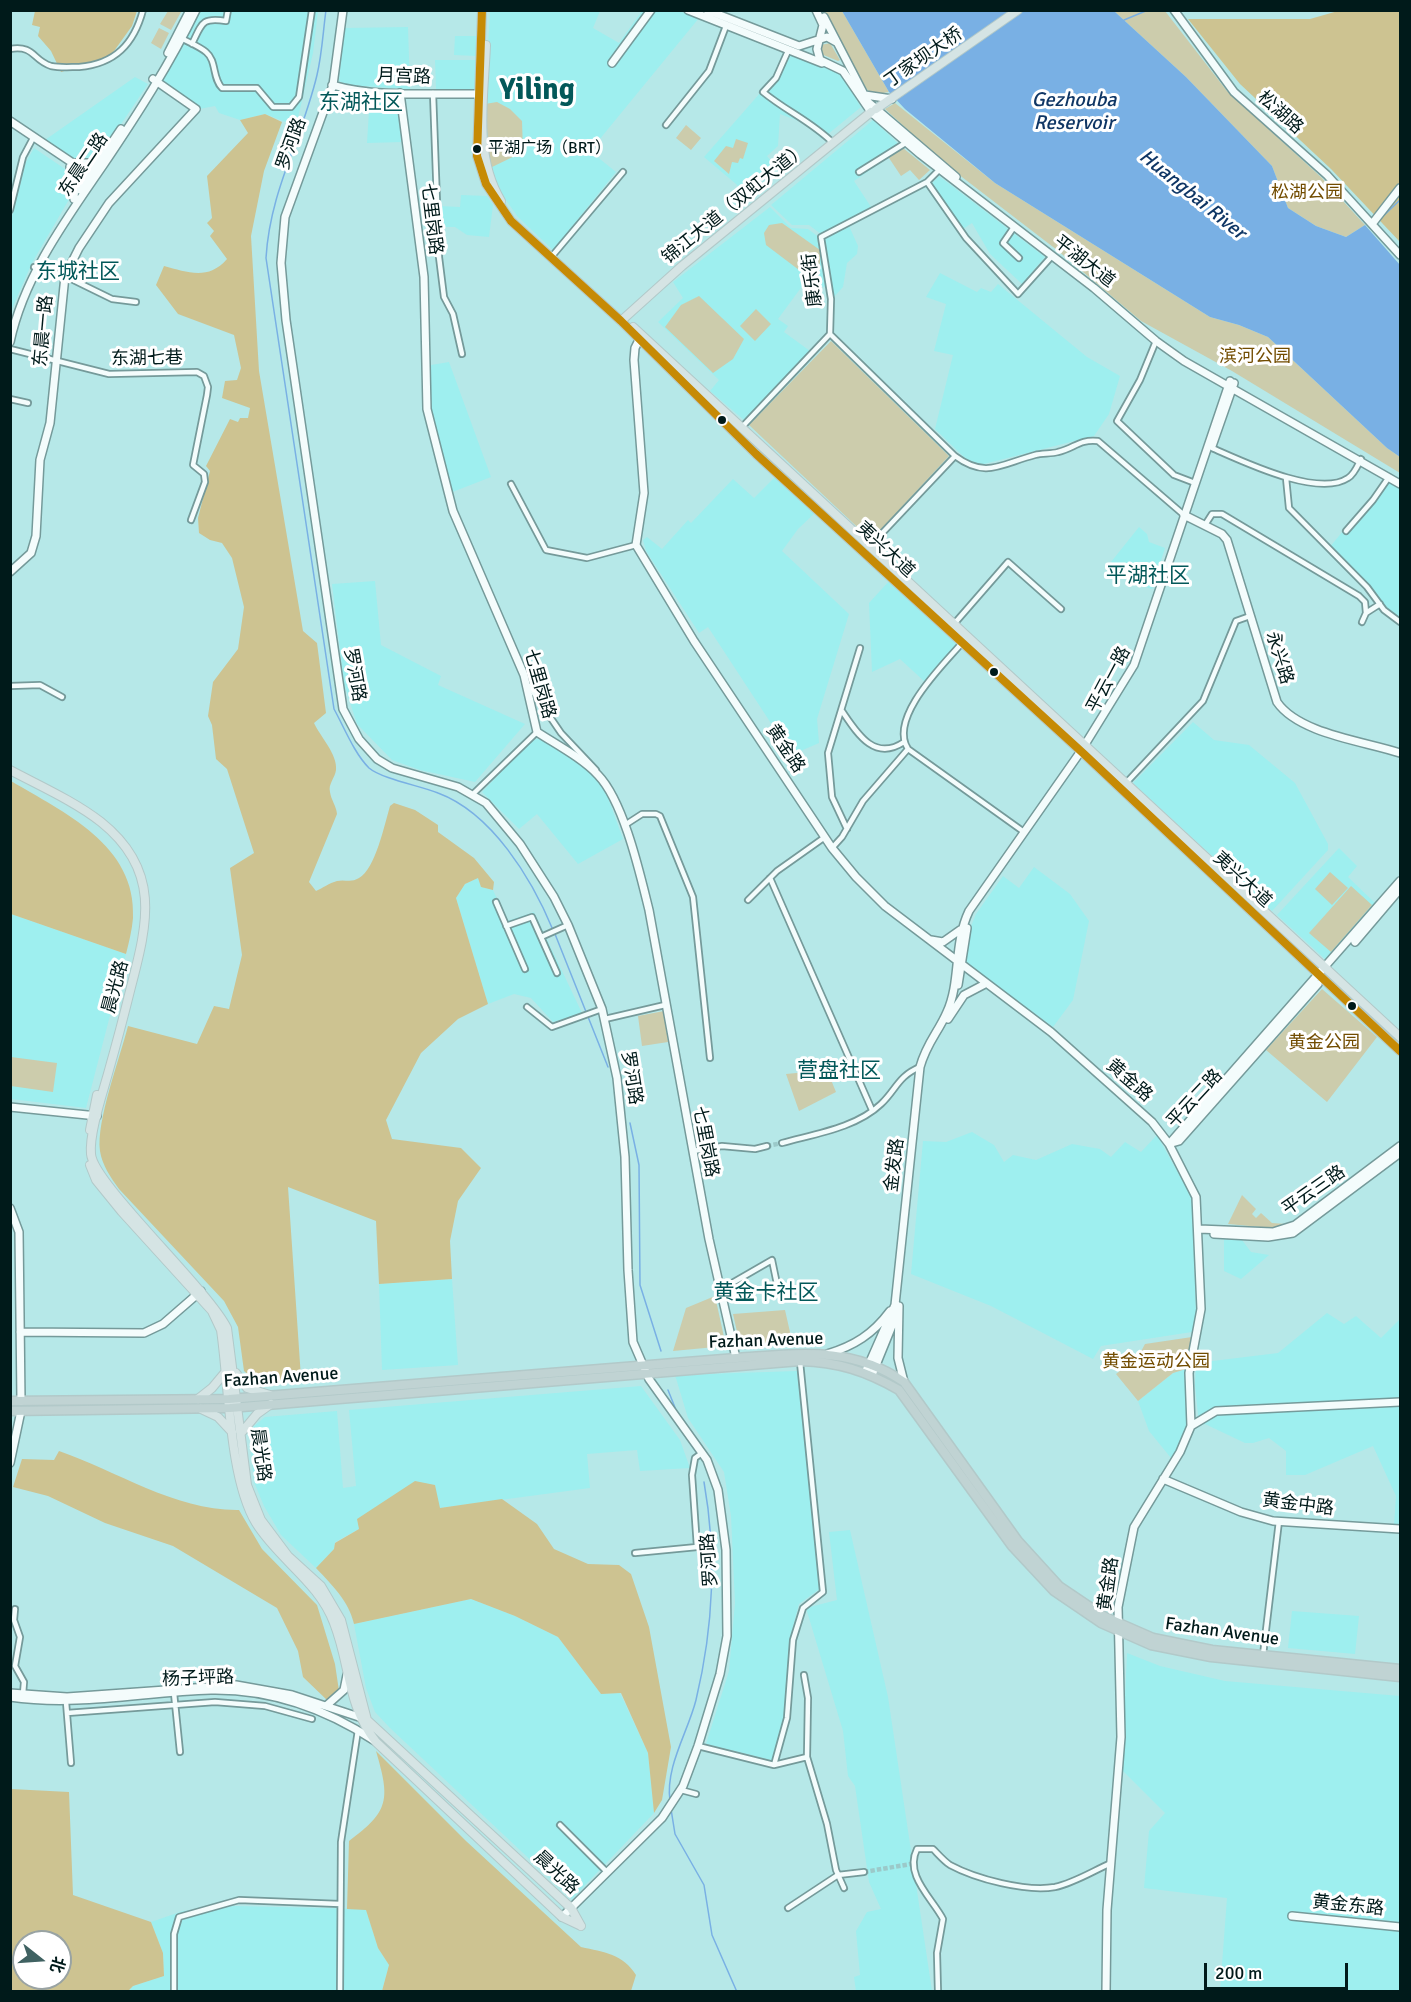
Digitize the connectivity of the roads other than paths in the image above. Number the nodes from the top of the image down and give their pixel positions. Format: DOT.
graph roads {
  1 [pos="143,10"];
  2 [pos="228,10"];
  3 [pos="312,10"];
  4 [pos="341,10"];
  5 [pos="482,10"];
  6 [pos="487,10"];
  7 [pos="651,10"];
  8 [pos="688,10"];
  9 [pos="707,10"];
  10 [pos="816,10"];
  11 [pos="820,10"];
  12 [pos="1018,10"];
  13 [pos="194,11"];
  14 [pos="1176,13"];
  15 [pos="726,26"];
  16 [pos="179,37"];
  17 [pos="820,40"];
  18 [pos="192,44"];
  19 [pos="838,44"];
  20 [pos="10,50"];
  21 [pos="788,51"];
  22 [pos="612,63"];
  23 [pos="823,63"];
  24 [pos="155,80"];
  25 [pos="332,85"];
  26 [pos="400,93"];
  27 [pos="433,93"];
  28 [pos="478,94"];
  29 [pos="864,94"];
  30 [pos="892,99"];
  31 [pos="874,111"];
  32 [pos="10,121"];
  33 [pos="666,125"];
  34 [pos="10,126"];
  35 [pos="32,140"];
  36 [pos="907,142"];
  37 [pos="832,143"];
  38 [pos="101,159"];
  39 [pos="71,165"];
  40 [pos="941,168"];
  41 [pos="623,172"];
  42 [pos="859,172"];
  43 [pos="91,178"];
  44 [pos="927,182"];
  45 [pos="1401,188"];
  46 [pos="74,199"];
  47 [pos="10,210"];
  48 [pos="1372,224"];
  49 [pos="1014,226"];
  50 [pos="553,255"];
  51 [pos="1401,255"];
  52 [pos="1052,256"];
  53 [pos="1019,258"];
  54 [pos="36,268"];
  55 [pos="65,276"];
  56 [pos="136,302"];
  57 [pos="622,320"];
  58 [pos="10,326"];
  59 [pos="830,334"];
  60 [pos="639,340"];
  61 [pos="1156,340"];
  62 [pos="10,342"];
  63 [pos="10,349"];
  64 [pos="462,354"];
  65 [pos="57,359"];
  66 [pos="1231,384"];
  67 [pos="10,399"];
  68 [pos="28,403"];
  69 [pos="743,426"];
  70 [pos="1212,448"];
  71 [pos="955,456"];
  72 [pos="1361,459"];
  73 [pos="1389,477"];
  74 [pos="1286,478"];
  75 [pos="1401,482"];
  76 [pos="1195,483"];
  77 [pos="511,484"];
  78 [pos="1186,516"];
  79 [pos="191,520"];
  80 [pos="1205,525"];
  81 [pos="1346,531"];
  82 [pos="636,545"];
  83 [pos="870,546"];
  84 [pos="10,572"];
  85 [pos="1380,604"];
  86 [pos="1061,609"];
  87 [pos="1366,613"];
  88 [pos="1250,616"];
  89 [pos="1362,622"];
  90 [pos="1401,622"];
  91 [pos="954,624"];
  92 [pos="962,642"];
  93 [pos="860,648"];
  94 [pos="524,675"];
  95 [pos="10,686"];
  96 [pos="62,697"];
  97 [pos="842,711"];
  98 [pos="537,732"];
  99 [pos="904,742"];
  100 [pos="908,748"];
  101 [pos="1084,749"];
  102 [pos="1401,753"];
  103 [pos="10,772"];
  104 [pos="600,776"];
  105 [pos="1126,783"];
  106 [pos="474,794"];
  107 [pos="625,825"];
  108 [pos="847,829"];
  109 [pos="1024,832"];
  110 [pos="825,837"];
  111 [pos="832,848"];
  112 [pos="770,878"];
  113 [pos="1401,881"];
  114 [pos="1401,889"];
  115 [pos="748,900"];
  116 [pos="496,902"];
  117 [pos="568,925"];
  118 [pos="506,926"];
  119 [pos="962,928"];
  120 [pos="541,937"];
  121 [pos="926,938"];
  122 [pos="958,964"];
  123 [pos="525,969"];
  124 [pos="557,973"];
  125 [pos="1325,973"];
  126 [pos="985,984"];
  127 [pos="665,1005"];
  128 [pos="527,1007"];
  129 [pos="602,1009"];
  130 [pos="605,1019"];
  131 [pos="948,1019"];
  132 [pos="1401,1037"];
  133 [pos="1401,1051"];
  134 [pos="710,1058"];
  135 [pos="920,1067"];
  136 [pos="10,1107"];
  137 [pos="872,1110"];
  138 [pos="94,1115"];
  139 [pos="782,1143"];
  140 [pos="1169,1144"];
  141 [pos="767,1146"];
  142 [pos="1401,1146"];
  143 [pos="692,1151"];
  144 [pos="1401,1153"];
  145 [pos="10,1208"];
  146 [pos="1201,1231"];
  147 [pos="778,1289"];
  148 [pos="720,1290"];
  149 [pos="199,1292"];
  150 [pos="897,1305"];
  151 [pos="20,1332"];
  152 [pos="826,1354"];
  153 [pos="736,1358"];
  154 [pos="800,1361"];
  155 [pos="873,1364"];
  156 [pos="230,1368"];
  157 [pos="645,1369"];
  158 [pos="868,1373"];
  159 [pos="904,1382"];
  160 [pos="198,1399"];
  161 [pos="272,1400"];
  162 [pos="10,1401"];
  163 [pos="1401,1402"];
  164 [pos="234,1403"];
  165 [pos="21,1406"];
  166 [pos="200,1409"];
  167 [pos="10,1411"];
  168 [pos="1192,1426"];
  169 [pos="238,1433"];
  170 [pos="702,1453"];
  171 [pos="10,1463"];
  172 [pos="1164,1480"];
  173 [pos="1279,1521"];
  174 [pos="1401,1529"];
  175 [pos="636,1553"];
  176 [pos="15,1609"];
  177 [pos="1119,1627"];
  178 [pos="1263,1655"];
  179 [pos="1401,1670"];
  180 [pos="347,1675"];
  181 [pos="804,1675"];
  182 [pos="1401,1677"];
  183 [pos="10,1692"];
  184 [pos="174,1693"];
  185 [pos="23,1694"];
  186 [pos="10,1697"];
  187 [pos="66,1702"];
  188 [pos="175,1705"];
  189 [pos="326,1706"];
  190 [pos="67,1713"];
  191 [pos="312,1719"];
  192 [pos="362,1723"];
  193 [pos="698,1746"];
  194 [pos="180,1752"];
  195 [pos="807,1757"];
  196 [pos="71,1763"];
  197 [pos="774,1765"];
  198 [pos="681,1790"];
  199 [pos="696,1794"];
  200 [pos="560,1825"];
  201 [pos="1111,1863"];
  202 [pos="607,1872"];
  203 [pos="864,1872"];
  204 [pos="838,1875"];
  205 [pos="844,1888"];
  206 [pos="340,1904"];
  207 [pos="571,1908"];
  208 [pos="788,1908"];
  209 [pos="1292,1916"];
  210 [pos="562,1917"];
  211 [pos="1401,1927"];
  212 [pos="174,1992"];
  213 [pos="340,1992"];
  214 [pos="938,1992"];
  215 [pos="1106,1992"];
  1 -- 20 [label="street"];
  2 -- 18 [label="street"];
  3 -- 18 [label="street"];
  4 -- 25 [label="main road, 罗河路"];
  5 -- 28 [label="main road, 夷兴大道"];
  6 -- 50 [label="main road, 夷兴大道"];
  7 -- 22 [label="main road"];
  8 -- 15 [label="main road, 平湖大道"];
  9 -- 17 [label="main road"];
  10 -- 17 [label="main road"];
  11 -- 19 [label="main road, 平湖大道"];
  12 -- 30 [label="main road, 丁家坝大桥"];
  13 -- 16 [label="main road, 东晨二路"];
  14 -- 48 [label="main road, 松湖路"];
  15 -- 21 [label="main road, 平湖大道"];
  15 -- 33 [label="street"];
  16 -- 18 [label="street"];
  16 -- 24 [label="main road, 东晨二路"];
  17 -- 19 [label="main road"];
  17 -- 23 [label="main road"];
  19 -- 29 [label="main road, 平湖大道"];
  21 -- 23 [label="main road, 平湖大道"];
  21 -- 37 [label="street"];
  23 -- 31 [label="main road, 平湖大道"];
  24 -- 38 [label="main road, 东晨二路"];
  24 -- 43 [label="main road, 东晨二路"];
  24 -- 55 [label="main road, 东晨一路"];
  25 -- 26 [label="main road, 月宫路"];
  25 -- 106 [label="main road, 罗河路"];
  26 -- 27 [label="main road, 月宫路"];
  26 -- 94 [label="main road, 七里岗路"];
  27 -- 28 [label="main road, 月宫路"];
  27 -- 64 [label="street"];
  28 -- 57 [label="main road, 夷兴大道"];
  29 -- 30 [label="main road"];
  29 -- 31 [label="main road, 平湖大道"];
  30 -- 31 [label="main road, 丁家坝大桥"];
  31 -- 36 [label="main road, 平湖大道"];
  31 -- 37 [label="main road, 锦江大道（双虹大道）"];
  31 -- 40 [label="main road, 平湖大道"];
  32 -- 39 [label="main road"];
  34 -- 35 [label="main road"];
  35 -- 39 [label="main road"];
  35 -- 47 [label="street"];
  36 -- 40 [label="main road, 平湖大道"];
  36 -- 42 [label="street"];
  37 -- 57 [label="main road, 锦江大道（双虹大道）"];
  38 -- 39 [label="main road"];
  38 -- 43 [label="main road, 东晨二路"];
  39 -- 43 [label="main road"];
  39 -- 46 [label="main road"];
  40 -- 44 [label="street, 康乐街"];
  40 -- 49 [label="main road, 平湖大道"];
  40 -- 66 [label="main road, 平湖大道"];
  41 -- 50 [label="street"];
  43 -- 46 [label="main road, 东晨二路"];
  43 -- 54 [label="main road, 东晨二路"];
  44 -- 52 [label="street"];
  44 -- 59 [label="street, 康乐街"];
  45 -- 48 [label="main road"];
  46 -- 54 [label="main road, 东晨二路"];
  48 -- 51 [label="main road, 松湖路"];
  49 -- 52 [label="main road, 平湖大道"];
  49 -- 53 [label="street"];
  50 -- 57 [label="main road, 夷兴大道"];
  52 -- 61 [label="main road, 平湖大道"];
  54 -- 55 [label="street"];
  54 -- 58 [label="main road, 东晨二路"];
  54 -- 62 [label="main road, 东晨二路"];
  55 -- 56 [label="street"];
  55 -- 65 [label="main road, 东晨一路"];
  57 -- 60 [label="main road, 夷兴大道"];
  57 -- 69 [label="main road, 夷兴大道"];
  59 -- 69 [label="street"];
  59 -- 71 [label="street"];
  60 -- 82 [label="main road"];
  60 -- 92 [label="main road, 夷兴大道"];
  61 -- 66 [label="main road, 平湖大道"];
  61 -- 76 [label="street"];
  63 -- 65 [label="street, 东湖七巷"];
  65 -- 79 [label="street, 东湖七巷"];
  65 -- 84 [label="main road, 东晨一路"];
  66 -- 70 [label="main road, 平云一路"];
  66 -- 72 [label="main road, 平湖大道"];
  66 -- 75 [label="main road, 平湖大道"];
  66 -- 76 [label="main road, 平云一路"];
  67 -- 68 [label="street"];
  69 -- 83 [label="main road, 夷兴大道"];
  70 -- 74 [label="street"];
  70 -- 78 [label="main road, 平云一路"];
  71 -- 78 [label="street"];
  71 -- 83 [label="street"];
  72 -- 73 [label="main road, 平湖大道"];
  72 -- 74 [label="street"];
  73 -- 75 [label="main road, 平湖大道"];
  73 -- 81 [label="street"];
  74 -- 85 [label="street"];
  76 -- 78 [label="main road, 平云一路"];
  77 -- 82 [label="street"];
  78 -- 80 [label="main road, 永兴路"];
  78 -- 101 [label="main road, 平云一路"];
  80 -- 87 [label="street"];
  80 -- 88 [label="main road, 永兴路"];
  82 -- 110 [label="main road, 黄金路"];
  83 -- 91 [label="main road, 夷兴大道"];
  85 -- 87 [label="street"];
  85 -- 90 [label="street"];
  86 -- 91 [label="street"];
  87 -- 89 [label="street"];
  88 -- 102 [label="main road, 永兴路"];
  88 -- 105 [label="street"];
  91 -- 101 [label="main road, 夷兴大道"];
  92 -- 99 [label="street"];
  92 -- 101 [label="main road, 夷兴大道"];
  93 -- 97 [label="street"];
  94 -- 98 [label="main road, 七里岗路"];
  94 -- 104 [label="street"];
  95 -- 96 [label="street"];
  97 -- 99 [label="street"];
  97 -- 108 [label="street"];
  98 -- 104 [label="main road, 七里岗路"];
  98 -- 106 [label="street"];
  99 -- 100 [label="street"];
  100 -- 108 [label="street"];
  100 -- 109 [label="street"];
  101 -- 105 [label="main road, 夷兴大道"];
  101 -- 109 [label="main road, 平云一路"];
  101 -- 122 [label="main road, 平云一路"];
  101 -- 125 [label="main road, 夷兴大道"];
  103 -- 138 [label="main road, 晨光路"];
  104 -- 107 [label="main road, 七里岗路"];
  105 -- 125 [label="main road, 夷兴大道"];
  106 -- 117 [label="main road, 罗河路"];
  107 -- 127 [label="main road, 七里岗路"];
  107 -- 134 [label="street"];
  108 -- 111 [label="street"];
  109 -- 119 [label="main road, 平云一路"];
  110 -- 111 [label="main road, 黄金路"];
  110 -- 112 [label="street"];
  111 -- 121 [label="main road, 黄金路"];
  112 -- 115 [label="street"];
  112 -- 137 [label="street"];
  113 -- 125 [label="main road, 平云二路"];
  114 -- 125 [label="main road, 平云二路"];
  116 -- 118 [label="street"];
  117 -- 120 [label="street"];
  117 -- 129 [label="main road, 罗河路"];
  118 -- 120 [label="street"];
  118 -- 123 [label="street"];
  119 -- 121 [label="main road"];
  119 -- 122 [label="main road, 平云一路"];
  120 -- 124 [label="street"];
  121 -- 122 [label="main road, 黄金路"];
  122 -- 126 [label="main road, 黄金路"];
  122 -- 131 [label="main road, 金发路"];
  122 -- 135 [label="main road, 金发路"];
  125 -- 132 [label="main road, 夷兴大道"];
  125 -- 133 [label="main road, 夷兴大道"];
  125 -- 140 [label="main road, 平云二路"];
  126 -- 131 [label="main road"];
  126 -- 140 [label="main road, 黄金路"];
  127 -- 130 [label="street"];
  127 -- 143 [label="main road, 七里岗路"];
  128 -- 129 [label="street"];
  129 -- 130 [label="main road, 罗河路"];
  130 -- 157 [label="main road, 罗河路"];
  131 -- 150 [label="main road, 金发路"];
  135 -- 137 [label="street"];
  135 -- 150 [label="main road, 金发路"];
  136 -- 138 [label="main road"];
  137 -- 139 [label="street"];
  138 -- 149 [label="main road, 晨光路"];
  140 -- 146 [label="main road, 黄金路"];
  141 -- 143 [label="street"];
  142 -- 146 [label="main road, 平云三路"];
  143 -- 148 [label="main road, 七里岗路"];
  144 -- 146 [label="main road, 平云三路"];
  145 -- 151 [label="main road"];
  146 -- 168 [label="main road, 黄金路"];
  147 -- 148 [label="street"];
  148 -- 153 [label="main road, 七里岗路"];
  149 -- 151 [label="main road"];
  149 -- 156 [label="main road, 晨光路"];
  150 -- 152 [label="main road"];
  150 -- 155 [label="main road, 金发路"];
  150 -- 159 [label="main road"];
  151 -- 165 [label="main road"];
  152 -- 153 [label="highway, Fazhan Avenue"];
  152 -- 155 [label="highway, Fazhan Avenue"];
  153 -- 157 [label="highway, Fazhan Avenue"];
  154 -- 157 [label="highway, Fazhan Avenue"];
  154 -- 158 [label="highway, Fazhan Avenue"];
  154 -- 197 [label="street"];
  155 -- 158 [label="main road, 金发路"];
  155 -- 159 [label="highway, Fazhan Avenue"];
  156 -- 160 [label="main road"];
  156 -- 161 [label="main road"];
  156 -- 164 [label="main road, 晨光路"];
  157 -- 161 [label="highway, Fazhan Avenue"];
  157 -- 170 [label="main road, 罗河路"];
  158 -- 177 [label="highway, Fazhan Avenue"];
  159 -- 177 [label="highway, Fazhan Avenue"];
  160 -- 164 [label="highway, Fazhan Avenue"];
  160 -- 165 [label="highway, Fazhan Avenue"];
  161 -- 164 [label="highway, Fazhan Avenue"];
  161 -- 169 [label="main road"];
  162 -- 165 [label="highway, Fazhan Avenue"];
  163 -- 168 [label="main road"];
  164 -- 166 [label="highway, Fazhan Avenue"];
  164 -- 169 [label="main road, 晨光路"];
  165 -- 166 [label="highway, Fazhan Avenue"];
  165 -- 167 [label="highway, Fazhan Avenue"];
  165 -- 171 [label="main road"];
  166 -- 169 [label="main road"];
  168 -- 172 [label="main road, 黄金路"];
  169 -- 180 [label="main road, 晨光路"];
  169 -- 192 [label="main road, 晨光路"];
  170 -- 175 [label="street"];
  170 -- 193 [label="main road, 罗河路"];
  172 -- 173 [label="main road, 黄金中路"];
  172 -- 177 [label="main road, 黄金路"];
  173 -- 174 [label="main road, 黄金中路"];
  173 -- 178 [label="street"];
  176 -- 185 [label="street"];
  177 -- 178 [label="highway, Fazhan Avenue"];
  177 -- 182 [label="highway, Fazhan Avenue"];
  177 -- 201 [label="main road, 黄金路"];
  178 -- 179 [label="highway, Fazhan Avenue"];
  180 -- 189 [label="main road"];
  180 -- 192 [label="main road, 晨光路"];
  181 -- 195 [label="street"];
  183 -- 185 [label="main road"];
  184 -- 187 [label="main road, 杨子坪路"];
  184 -- 188 [label="street"];
  184 -- 192 [label="main road, 杨子坪路"];
  185 -- 189 [label="main road"];
  186 -- 187 [label="main road, 杨子坪路"];
  187 -- 190 [label="street"];
  188 -- 190 [label="street"];
  188 -- 191 [label="street"];
  188 -- 194 [label="street"];
  189 -- 192 [label="main road"];
  190 -- 196 [label="street"];
  192 -- 206 [label="street"];
  192 -- 207 [label="main road, 晨光路"];
  192 -- 210 [label="main road, 晨光路"];
  193 -- 197 [label="street"];
  193 -- 198 [label="main road, 罗河路"];
  195 -- 197 [label="street"];
  195 -- 204 [label="street"];
  198 -- 199 [label="street"];
  198 -- 202 [label="main road, 罗河路"];
  200 -- 202 [label="street"];
  201 -- 214 [label="street"];
  201 -- 215 [label="main road, 黄金路"];
  202 -- 207 [label="main road, 罗河路"];
  203 -- 204 [label="street"];
  204 -- 205 [label="street"];
  204 -- 208 [label="street"];
  206 -- 212 [label="street"];
  206 -- 213 [label="street"];
  207 -- 210 [label="main road, 罗河路"];
  207 -- 210 [label="main road, 晨光路"];
  209 -- 211 [label="main road, 黄金东路"];
}
